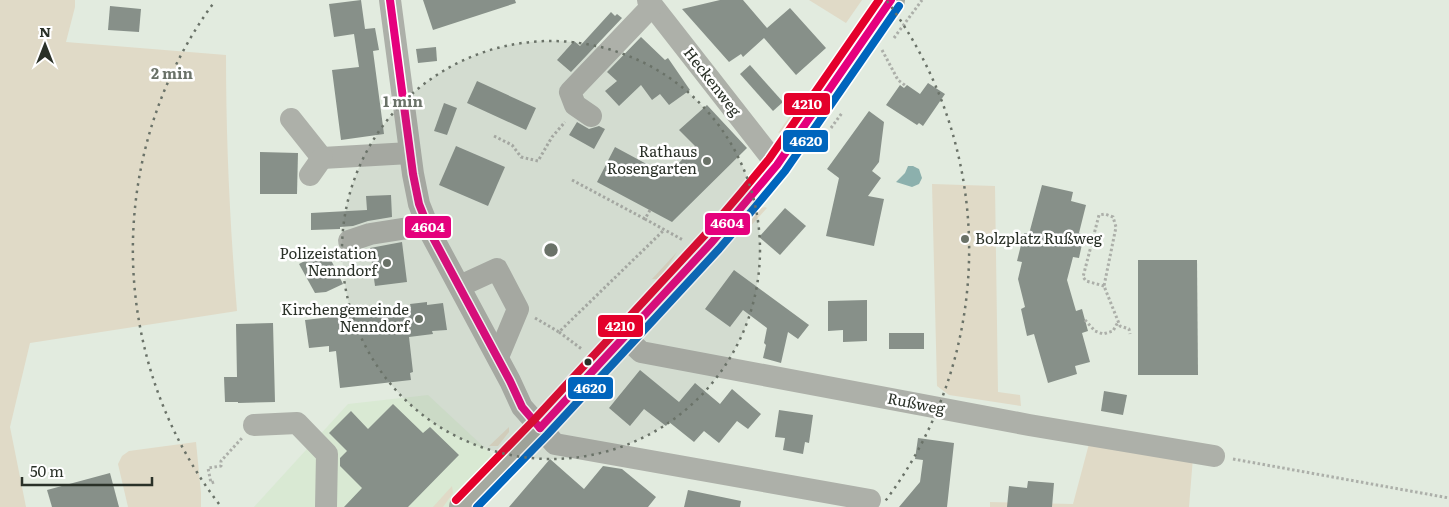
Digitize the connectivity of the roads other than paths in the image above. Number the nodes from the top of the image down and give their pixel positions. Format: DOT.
graph roads {
  1 [pos="390,0"];
  2 [pos="891,0"];
  3 [pos="650,3"];
  4 [pos="585,112"];
  5 [pos="291,119"];
  6 [pos="410,153"];
  7 [pos="777,165"];
  8 [pos="427,224"];
  9 [pos="349,241"];
  10 [pos="460,286"];
  11 [pos="625,337"];
  12 [pos="498,357"];
  13 [pos="254,425"];
  14 [pos="540,428"];
  15 [pos="1214,456"];
  16 [pos="870,500"];
  17 [pos="326,507"];
  18 [pos="463,507"];
  1 -- 6 [label="street"];
  2 -- 7 [label="main road"];
  3 -- 4 [label="street"];
  3 -- 7 [label="street, Heckenweg"];
  5 -- 6 [label="street"];
  6 -- 8 [label="street"];
  7 -- 11 [label="main road"];
  8 -- 9 [label="street"];
  8 -- 10 [label="street"];
  10 -- 12 [label="street"];
  10 -- 12 [label="street"];
  11 -- 14 [label="main road"];
  11 -- 15 [label="street, Rußweg"];
  12 -- 14 [label="street"];
  13 -- 17 [label="street"];
  14 -- 16 [label="street"];
  14 -- 18 [label="main road"];
}
